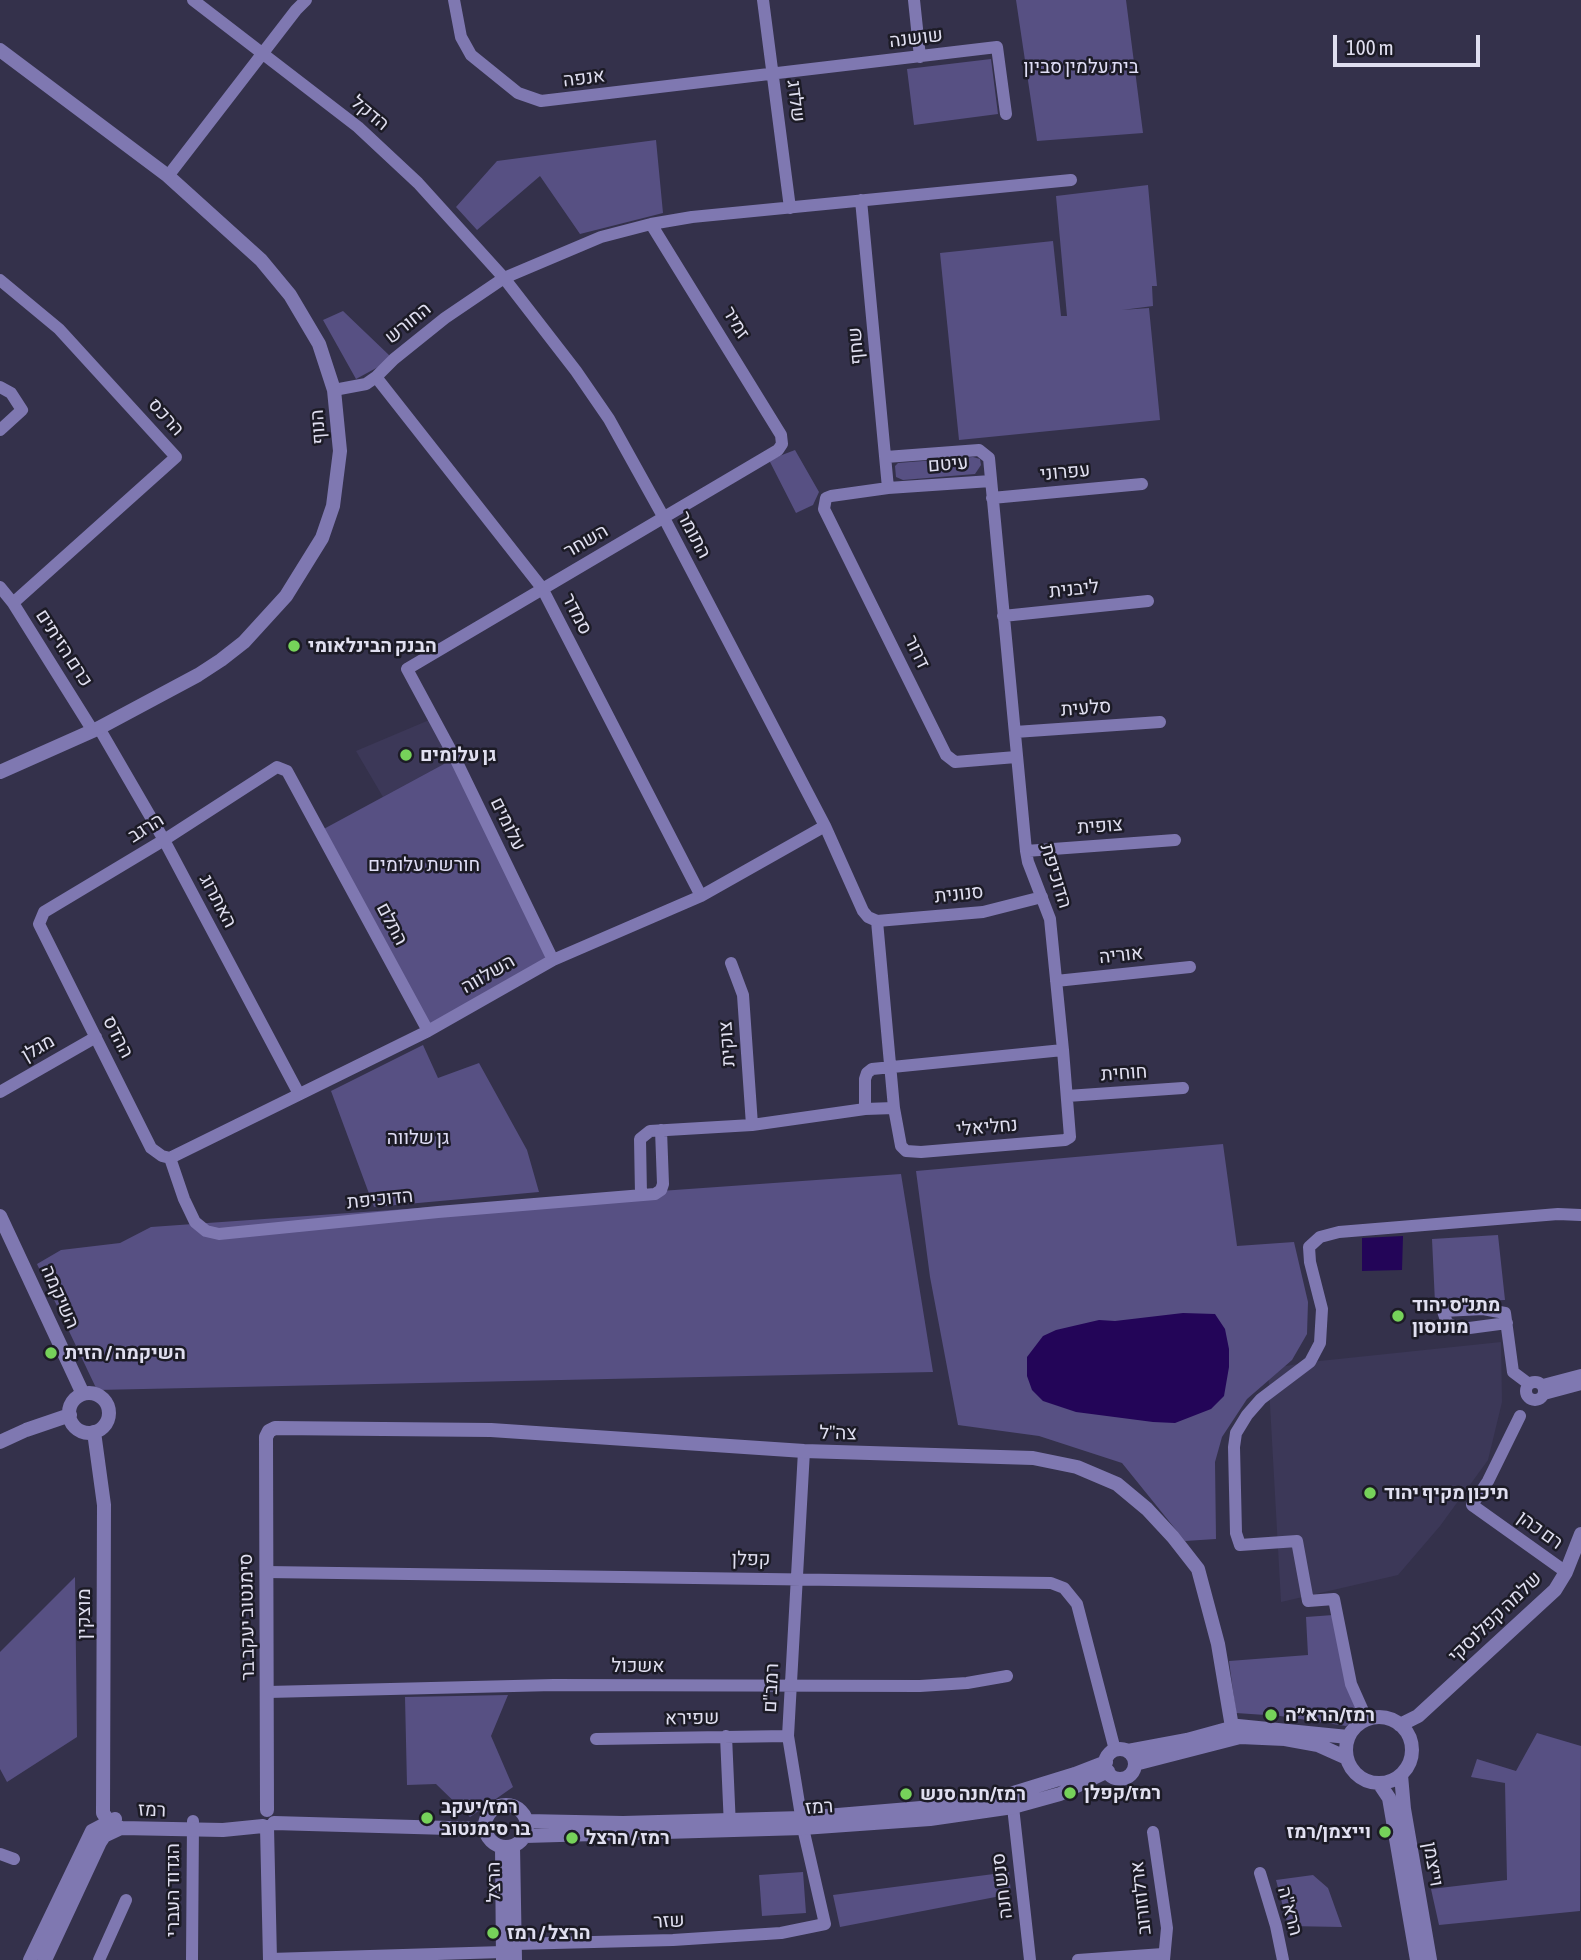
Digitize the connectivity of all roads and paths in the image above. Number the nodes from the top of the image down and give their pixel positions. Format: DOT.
graph roads {
  1 [pos="193,0"];
  2 [pos="306,0"];
  3 [pos="454,0"];
  4 [pos="763,0"];
  5 [pos="914,0"];
  6 [pos="0,50"];
  7 [pos="263,53"];
  8 [pos="920,57"];
  9 [pos="773,75"];
  10 [pos="1006,114"];
  11 [pos="168,176"];
  12 [pos="1071,180"];
  13 [pos="861,200"];
  14 [pos="790,208"];
  15 [pos="651,224"];
  16 [pos="504,278"];
  17 [pos="0,280"];
  18 [pos="376,377"];
  19 [pos="0,387"];
  20 [pos="334,390"];
  21 [pos="0,430"];
  22 [pos="782,444"];
  23 [pos="886,457"];
  24 [pos="991,481"];
  25 [pos="1142,484"];
  26 [pos="888,488"];
  27 [pos="992,498"];
  28 [pos="824,502"];
  29 [pos="664,518"];
  30 [pos="0,587"];
  31 [pos="542,589"];
  32 [pos="1148,601"];
  33 [pos="13,603"];
  34 [pos="1003,616"];
  35 [pos="407,669"];
  36 [pos="1160,722"];
  37 [pos="96,729"];
  38 [pos="1015,732"];
  39 [pos="1016,757"];
  40 [pos="277,767"];
  41 [pos="0,772"];
  42 [pos="825,826"];
  43 [pos="164,840"];
  44 [pos="1175,840"];
  45 [pos="1026,851"];
  46 [pos="701,896"];
  47 [pos="1042,897"];
  48 [pos="877,921"];
  49 [pos="39,924"];
  50 [pos="553,960"];
  51 [pos="731,963"];
  52 [pos="1190,967"];
  53 [pos="1056,981"];
  54 [pos="428,1031"];
  55 [pos="96,1037"];
  56 [pos="1063,1050"];
  57 [pos="891,1068"];
  58 [pos="1183,1088"];
  59 [pos="0,1092"];
  60 [pos="299,1094"];
  61 [pos="1068,1096"];
  62 [pos="894,1108"];
  63 [pos="865,1109"];
  64 [pos="752,1125"];
  65 [pos="661,1130"];
  66 [pos="1070,1137"];
  67 [pos="170,1158"];
  68 [pos="641,1195"];
  69 [pos="1581,1215"];
  70 [pos="0,1216"];
  71 [pos="1506,1318"];
  72 [pos="1581,1375"];
  73 [pos="1581,1384"];
  74 [pos="1544,1390"];
  75 [pos="83,1394"];
  76 [pos="70,1415"];
  77 [pos="1520,1416"];
  78 [pos="275,1428"];
  79 [pos="94,1432"];
  80 [pos="0,1442"];
  81 [pos="804,1451"];
  82 [pos="1581,1534"];
  83 [pos="266,1572"];
  84 [pos="1566,1572"];
  85 [pos="796,1579"];
  86 [pos="1007,1676"];
  87 [pos="790,1687"];
  88 [pos="268,1692"];
  89 [pos="1367,1720"];
  90 [pos="1232,1727"];
  91 [pos="1405,1730"];
  92 [pos="726,1736"];
  93 [pos="788,1736"];
  94 [pos="1348,1737"];
  95 [pos="596,1739"];
  96 [pos="1347,1758"];
  97 [pos="1118,1760"];
  98 [pos="1401,1775"];
  99 [pos="1379,1783"];
  100 [pos="102,1797"];
  101 [pos="1013,1807"];
  102 [pos="266,1821"];
  103 [pos="115,1823"];
  104 [pos="803,1823"];
  105 [pos="193,1825"];
  106 [pos="729,1825"];
  107 [pos="526,1828"];
  108 [pos="484,1829"];
  109 [pos="1153,1832"];
  110 [pos="507,1846"];
  111 [pos="0,1854"];
  112 [pos="14,1859"];
  113 [pos="1260,1873"];
  114 [pos="126,1900"];
  115 [pos="825,1924"];
  116 [pos="509,1954"];
  117 [pos="1164,1957"];
  118 [pos="270,1959"];
  119 [pos="30,1960"];
  120 [pos="45,1960"];
  121 [pos="99,1960"];
  122 [pos="192,1960"];
  123 [pos="1030,1960"];
  124 [pos="1078,1960"];
  125 [pos="1283,1960"];
  126 [pos="1417,1960"];
  127 [pos="1430,1960"];
  1 -- 7 [label="street, הדקל"];
  2 -- 7 [label="street"];
  3 -- 9 [label="street, אנפה"];
  4 -- 9 [label="street, שלדג"];
  5 -- 8 [label="street"];
  6 -- 11 [label="street, הנוף"];
  7 -- 11 [label="street"];
  7 -- 16 [label="street, הדקל"];
  8 -- 9 [label="street, שושנה"];
  8 -- 10 [label="street, שושנה"];
  9 -- 14 [label="street, שלדג"];
  11 -- 20 [label="street, הנוף"];
  12 -- 13 [label="street, החורש"];
  13 -- 14 [label="street, החורש"];
  13 -- 23 [label="street, שחף"];
  14 -- 15 [label="street, החורש"];
  15 -- 16 [label="street, החורש"];
  15 -- 22 [label="street, זמיר"];
  16 -- 18 [label="street, החורש"];
  16 -- 29 [label="street, התומר"];
  17 -- 33 [label="street, הרכס"];
  18 -- 20 [label="street, החורש"];
  18 -- 31 [label="street, סמדר"];
  19 -- 21 [label="street"];
  20 -- 37 [label="street, הנוף"];
  22 -- 29 [label="street, השחר"];
  23 -- 24 [label="street, עיטם"];
  23 -- 26 [label="street, שחף"];
  24 -- 26 [label="street, עיטם"];
  24 -- 27 [label="street, הדוכיפת"];
  25 -- 27 [label="street, עפרוני"];
  26 -- 28 [label="street, עיטם"];
  27 -- 34 [label="street, הדוכיפת"];
  28 -- 39 [label="street, דרור"];
  29 -- 31 [label="street, השחר"];
  29 -- 42 [label="street, התומר"];
  30 -- 33 [label="street, כרם הזיתים"];
  31 -- 35 [label="street, השחר"];
  31 -- 46 [label="street, סמדר"];
  32 -- 34 [label="street, ליבנית"];
  33 -- 37 [label="street, כרם הזיתים"];
  34 -- 38 [label="street, הדוכיפת"];
  35 -- 50 [label="street, עלומים"];
  36 -- 38 [label="street, סלעית"];
  37 -- 41 [label="street, הנוף"];
  37 -- 43 [label="street, האתרוג"];
  38 -- 39 [label="street, הדוכיפת"];
  39 -- 45 [label="street, הדוכיפת"];
  40 -- 43 [label="street, הרגב"];
  40 -- 54 [label="street, התלם"];
  42 -- 46 [label="street, השלווה"];
  42 -- 48 [label="street, התומר"];
  43 -- 49 [label="street, הרגב"];
  43 -- 60 [label="street, האתרוג"];
  44 -- 45 [label="street, צופית"];
  45 -- 47 [label="street, הדוכיפת"];
  46 -- 50 [label="street, השלווה"];
  47 -- 48 [label="street, סנונית"];
  47 -- 53 [label="street, הדוכיפת"];
  48 -- 57 [label="street"];
  49 -- 55 [label="street, ההדס"];
  50 -- 54 [label="street, השלווה"];
  51 -- 64 [label="street, צוקית"];
  52 -- 53 [label="street, אוריה"];
  53 -- 56 [label="street, הדוכיפת"];
  54 -- 60 [label="street, השלווה"];
  55 -- 59 [label="street, מגלן"];
  55 -- 67 [label="street, ההדס"];
  56 -- 57 [label="street"];
  56 -- 61 [label="street, הדוכיפת"];
  57 -- 62 [label="street"];
  57 -- 63 [label="street"];
  58 -- 61 [label="street, חוחית"];
  60 -- 67 [label="street, השלווה"];
  61 -- 66 [label="street, הדוכיפת"];
  62 -- 63 [label="street"];
  62 -- 66 [label="street, נחליאלי"];
  63 -- 64 [label="street"];
  64 -- 65 [label="street"];
  65 -- 68 [label="street"];
  65 -- 68 [label="street"];
  67 -- 68 [label="street, הדוכיפת"];
  69 -- 89 [label="street"];
  70 -- 75 [label="street, השיקמה"];
  71 -- 74 [label="street"];
  72 -- 74 [label="street"];
  73 -- 74 [label="street"];
  75 -- 76 [label="street"];
  75 -- 79 [label="street"];
  76 -- 79 [label="street"];
  76 -- 80 [label="street"];
  77 -- 84 [label="street, רם כהן"];
  78 -- 81 [label="street, צה\"ל"];
  78 -- 83 [label="street, סימנטוב יעקב בר"];
  79 -- 100 [label="street, מוצקין"];
  81 -- 85 [label="street, רמב\"ם"];
  81 -- 90 [label="street, צה\"ל"];
  82 -- 84 [label="street, שלמה קפלנסקי"];
  83 -- 85 [label="street, קפלן"];
  83 -- 88 [label="street, סימנטוב יעקב בר"];
  84 -- 91 [label="street, שלמה קפלנסקי"];
  85 -- 87 [label="street, רמב\"ם"];
  85 -- 97 [label="street, קפלן"];
  86 -- 87 [label="street, אשכול"];
  87 -- 88 [label="street, אשכול"];
  87 -- 93 [label="street, רמב\"ם"];
  88 -- 102 [label="street, סימנטוב יעקב בר"];
  89 -- 91 [label="street"];
  89 -- 94 [label="street"];
  90 -- 94 [label="street, רמז"];
  90 -- 97 [label="street, רמז"];
  91 -- 98 [label="street"];
  92 -- 93 [label="street, שפירא"];
  92 -- 95 [label="street, שפירא"];
  92 -- 106 [label="street"];
  93 -- 104 [label="street, רמב\"ם"];
  94 -- 96 [label="street"];
  96 -- 97 [label="street, רמז"];
  96 -- 99 [label="street"];
  97 -- 101 [label="street, רמז"];
  97 -- 104 [label="street, רמז"];
  98 -- 99 [label="street"];
  98 -- 127 [label="street, וייצמן"];
  99 -- 126 [label="street"];
  100 -- 103 [label="street, רמז"];
  101 -- 104 [label="street, רמז"];
  101 -- 123 [label="street, סנש חנה"];
  102 -- 105 [label="street, רמז"];
  102 -- 108 [label="street, רמז"];
  102 -- 118 [label="street, סימנטוב יעקב בר"];
  103 -- 105 [label="street, רמז"];
  103 -- 119 [label="street"];
  103 -- 120 [label="street"];
  104 -- 106 [label="street, רמז"];
  104 -- 115 [label="street, רמב\"ם"];
  105 -- 122 [label="street, הגדוד העברי"];
  106 -- 107 [label="street, רמז"];
  107 -- 108 [label="street"];
  107 -- 110 [label="street"];
  108 -- 110 [label="street"];
  109 -- 117 [label="street, ארלוזורוב"];
  110 -- 116 [label="street, הרצל"];
  111 -- 112 [label="street"];
  113 -- 125 [label="street, הרא\"ה"];
  114 -- 121 [label="street"];
  115 -- 116 [label="street, שזר"];
  116 -- 118 [label="street, שזר"];
  117 -- 124 [label="street"];
}
